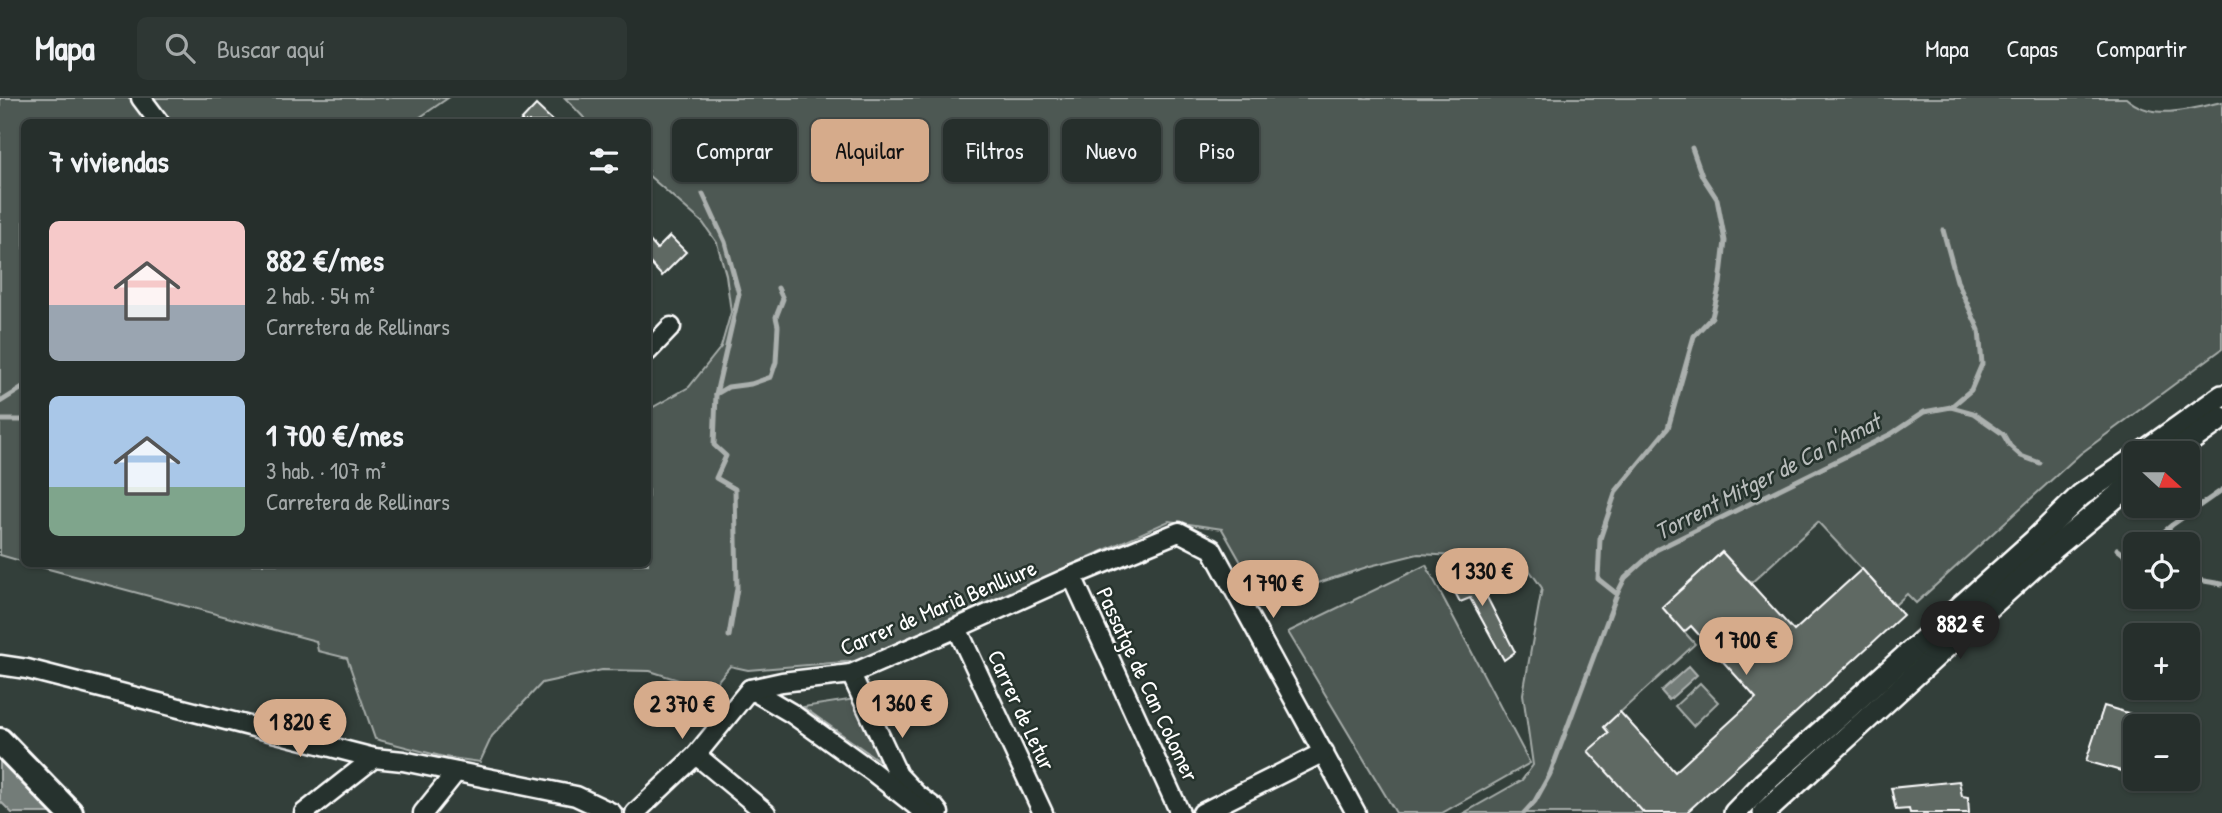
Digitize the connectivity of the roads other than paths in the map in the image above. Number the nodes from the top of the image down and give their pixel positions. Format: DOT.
graph roads {
  1 [pos="141,98"];
  2 [pos="157,119"];
  3 [pos="671,327"];
  4 [pos="651,348"];
  5 [pos="2222,396"];
  6 [pos="2222,418"];
  7 [pos="2159,441"];
  8 [pos="2190,441"];
  9 [pos="2123,466"];
  10 [pos="2123,491"];
  11 [pos="1072,576"];
  12 [pos="957,628"];
  13 [pos="0,665"];
  14 [pos="850,674"];
  15 [pos="750,689"];
  16 [pos="0,741"];
  17 [pos="1324,752"];
  18 [pos="696,755"];
  19 [pos="374,758"];
  20 [pos="456,772"];
  21 [pos="70,813"];
  22 [pos="304,813"];
  23 [pos="423,813"];
  24 [pos="612,813"];
  25 [pos="635,813"];
  26 [pos="766,813"];
  27 [pos="925,813"];
  28 [pos="939,813"];
  29 [pos="1043,813"];
  30 [pos="1180,813"];
  31 [pos="1202,813"];
  32 [pos="1356,813"];
  33 [pos="1735,813"];
  34 [pos="1764,813"];
  1 -- 2 [label="street"];
  3 -- 4 [label="street"];
  5 -- 7 [label="street"];
  6 -- 8 [label="street"];
  9 -- 33 [label="street"];
  10 -- 34 [label="street"];
  11 -- 12 [label="street, Carrer de Marià Benlliure"];
  11 -- 17 [label="street, Carrer de Marià Benlliure"];
  11 -- 30 [label="street, Passatge de Can Colomer"];
  12 -- 14 [label="street, Carrer de Marià Benlliure"];
  12 -- 29 [label="street, Carrer de Letur"];
  13 -- 19 [label="street"];
  14 -- 15 [label="street, Carrer de Marià Benlliure"];
  14 -- 28 [label="street"];
  15 -- 18 [label="street"];
  15 -- 27 [label="street"];
  16 -- 21 [label="main road"];
  17 -- 31 [label="street"];
  17 -- 32 [label="street"];
  18 -- 25 [label="street"];
  18 -- 26 [label="street"];
  19 -- 20 [label="street"];
  19 -- 22 [label="street"];
  20 -- 23 [label="street"];
  20 -- 24 [label="street"];
}
